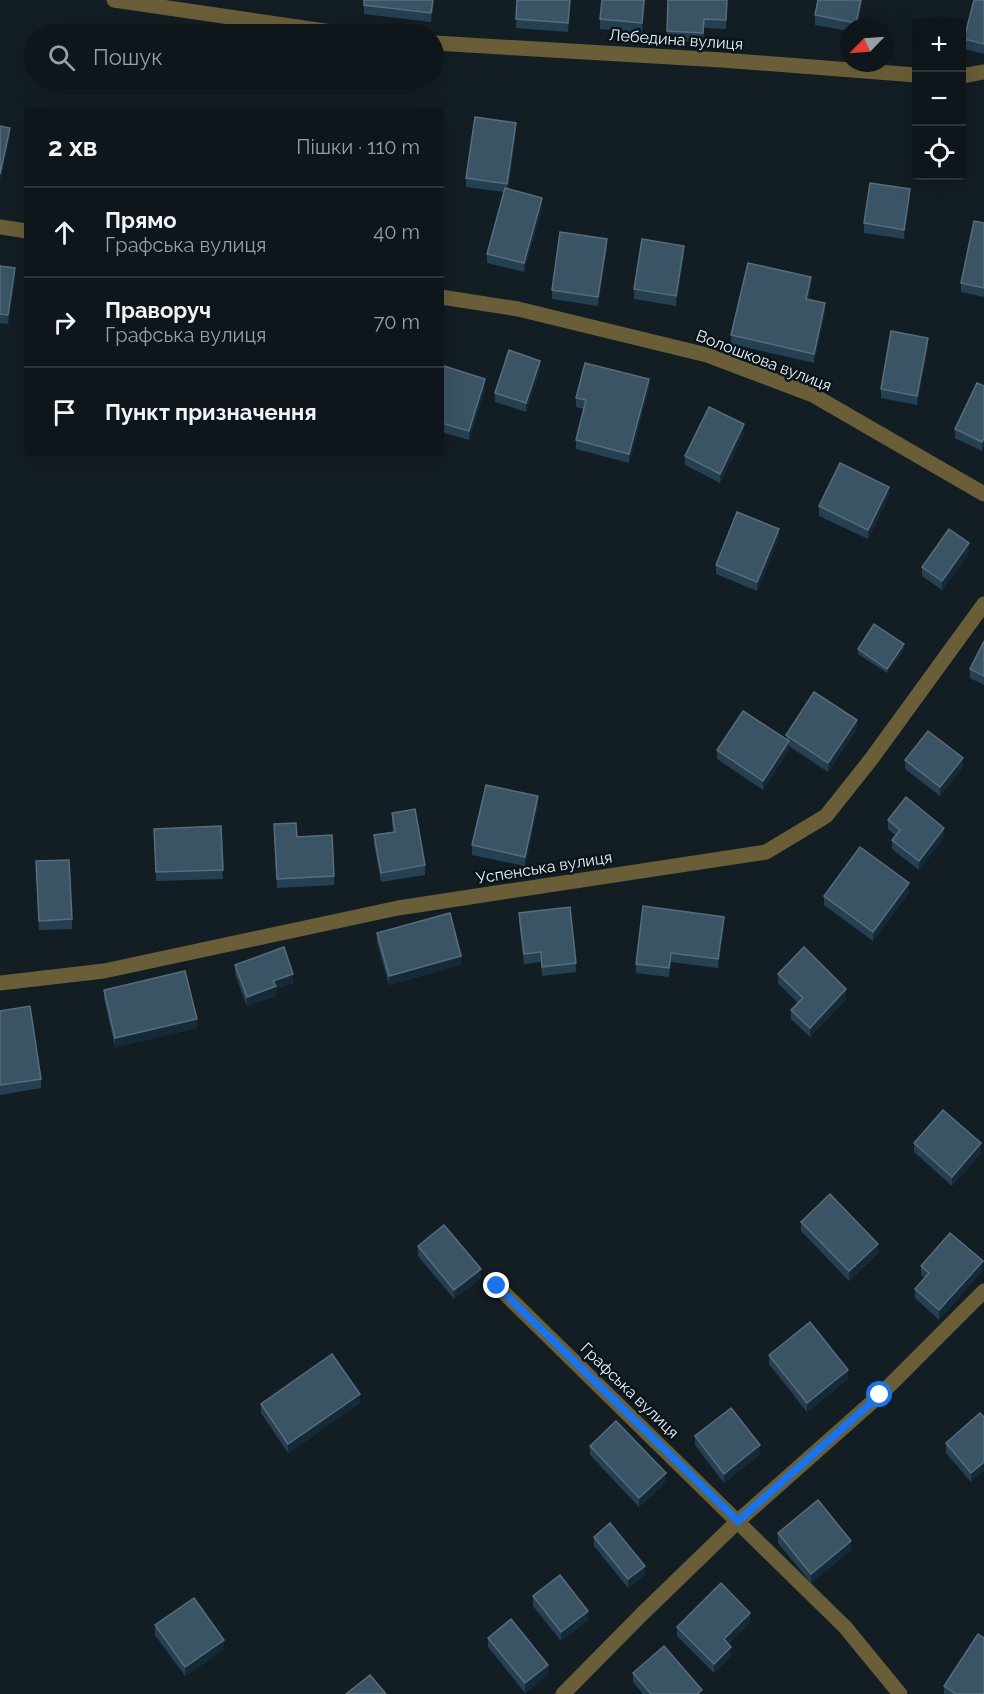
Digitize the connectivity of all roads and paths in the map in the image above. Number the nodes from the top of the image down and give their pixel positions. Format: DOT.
graph roads {
  1 [pos="114,0"];
  2 [pos="277,24"];
  3 [pos="444,44"];
  4 [pos="984,72"];
  5 [pos="912,75"];
  6 [pos="966,75"];
  7 [pos="0,227"];
  8 [pos="24,231"];
  9 [pos="444,297"];
  10 [pos="984,494"];
  11 [pos="984,604"];
  12 [pos="0,983"];
  13 [pos="497,1286"];
  14 [pos="984,1291"];
  15 [pos="738,1521"];
  16 [pos="563,1694"];
  17 [pos="900,1694"];
  1 -- 2 [label="street"];
  3 -- 5 [label="street, Лебедина вулиця"];
  4 -- 6 [label="street"];
  7 -- 8 [label="street"];
  9 -- 10 [label="street, Волошкова вулиця"];
  11 -- 12 [label="street, Успенська вулиця"];
  13 -- 15 [label="street, Графська вулиця"];
  14 -- 15 [label="street"];
  15 -- 16 [label="street"];
  15 -- 17 [label="street, Графська вулиця"];
}
